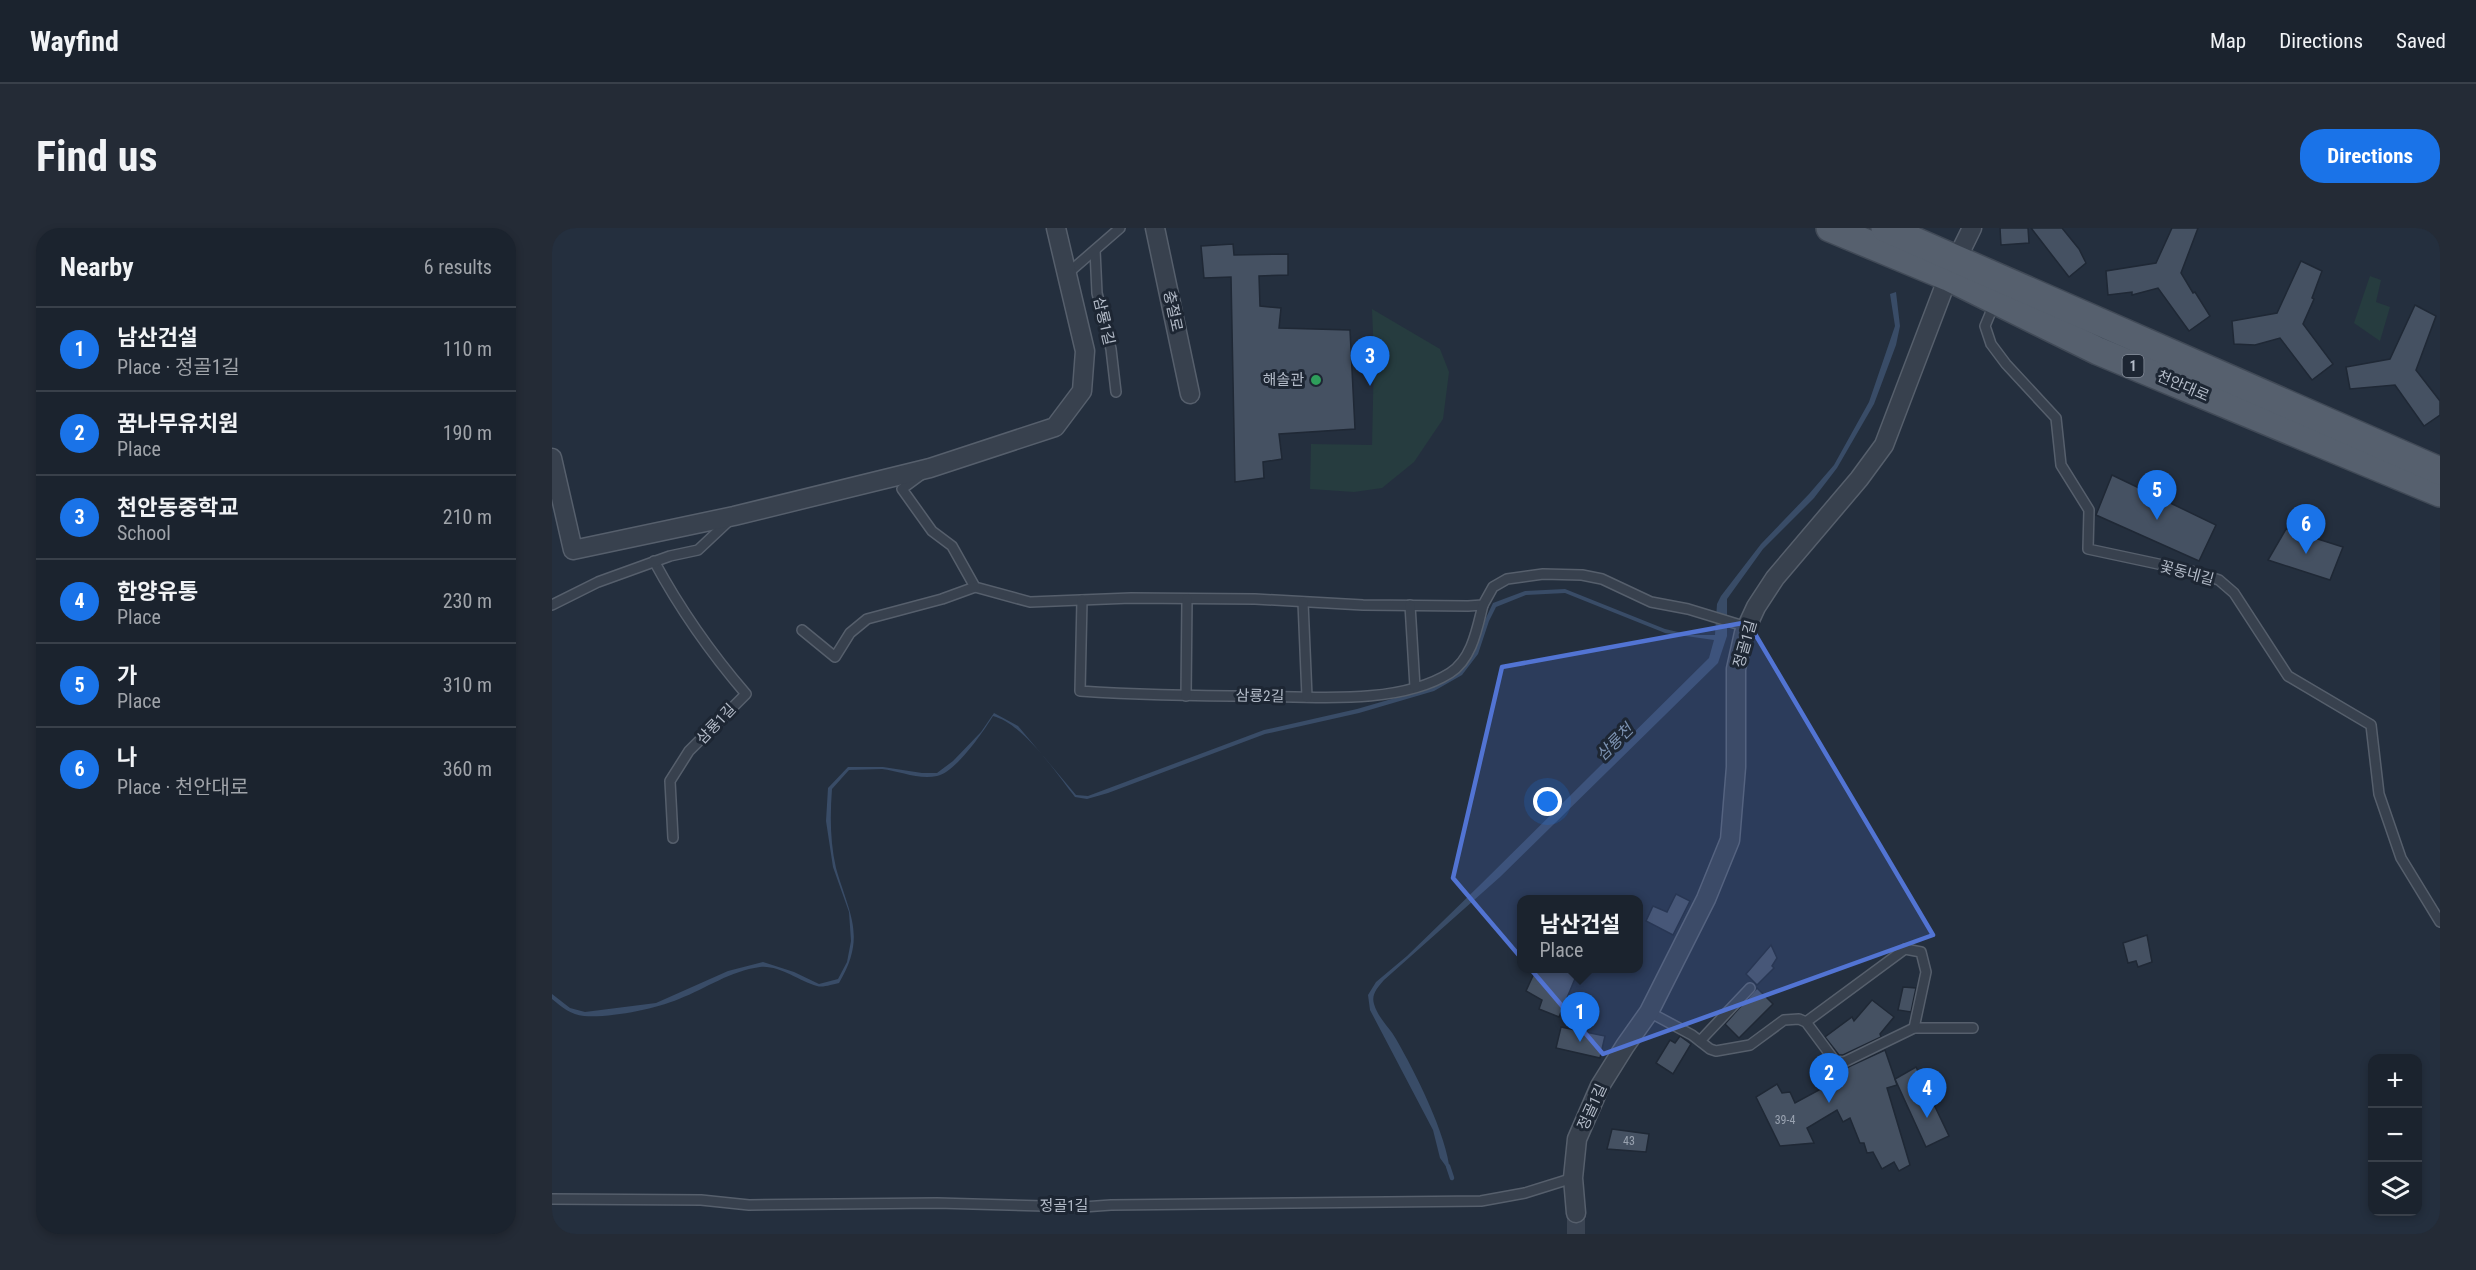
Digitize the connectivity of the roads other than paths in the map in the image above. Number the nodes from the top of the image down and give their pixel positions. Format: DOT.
graph roads {
  1 [pos="1056,228"];
  2 [pos="1120,228"];
  3 [pos="1155,228"];
  4 [pos="1830,228"];
  5 [pos="1965,228"];
  6 [pos="1972,228"];
  7 [pos="1891,229"];
  8 [pos="1095,250"];
  9 [pos="1952,268"];
  10 [pos="1067,274"];
  11 [pos="1996,300"];
  12 [pos="1116,392"];
  13 [pos="1190,394"];
  14 [pos="552,458"];
  15 [pos="930,468"];
  16 [pos="2440,471"];
  17 [pos="2440,493"];
  18 [pos="734,516"];
  19 [pos="654,561"];
  20 [pos="975,587"];
  21 [pos="1187,599"];
  22 [pos="1082,600"];
  23 [pos="1303,602"];
  24 [pos="552,605"];
  25 [pos="1410,605"];
  26 [pos="1483,605"];
  27 [pos="1740,625"];
  28 [pos="802,630"];
  29 [pos="1415,687"];
  30 [pos="1186,696"];
  31 [pos="1307,697"];
  32 [pos="673,838"];
  33 [pos="2440,922"];
  34 [pos="1750,988"];
  35 [pos="1649,1012"];
  36 [pos="1806,1022"];
  37 [pos="1914,1028"];
  38 [pos="1973,1028"];
  39 [pos="1700,1041"];
  40 [pos="1573,1178"];
  41 [pos="552,1199"];
  42 [pos="1576,1214"];
  1 -- 10 [label="street"];
  2 -- 8 [label="lane"];
  3 -- 13 [label="street, 충절로"];
  4 -- 9 [label="main road, 천안대로 / 1"];
  5 -- 9 [label="street"];
  6 -- 9 [label="street"];
  7 -- 9 [label="main road, 천안대로 / 1"];
  8 -- 10 [label="lane"];
  8 -- 12 [label="lane, 삼룡1길"];
  9 -- 11 [label="main road, 천안대로 / 1"];
  9 -- 16 [label="main road, 천안대로 / 1"];
  9 -- 27 [label="street, 정골1길"];
  10 -- 15 [label="street"];
  11 -- 17 [label="main road, 천안대로 / 1"];
  11 -- 33 [label="lane, 꽃동네길"];
  14 -- 18 [label="street"];
  15 -- 18 [label="street"];
  15 -- 20 [label="lane"];
  18 -- 19 [label="lane"];
  19 -- 24 [label="lane"];
  19 -- 32 [label="lane, 삼룡1길"];
  20 -- 22 [label="lane"];
  20 -- 28 [label="lane"];
  21 -- 22 [label="lane"];
  21 -- 23 [label="lane"];
  21 -- 30 [label="lane"];
  22 -- 30 [label="lane, 삼룡2길"];
  23 -- 25 [label="lane"];
  23 -- 31 [label="lane"];
  25 -- 26 [label="lane"];
  25 -- 29 [label="lane"];
  26 -- 27 [label="lane, 삼룡2길"];
  26 -- 29 [label="lane, 삼룡2길"];
  27 -- 35 [label="street, 정골1길"];
  29 -- 31 [label="lane, 삼룡2길"];
  30 -- 31 [label="lane, 삼룡2길"];
  34 -- 39 [label="lane"];
  35 -- 39 [label="lane"];
  35 -- 40 [label="street, 정골1길"];
  36 -- 37 [label="lane"];
  36 -- 37 [label="lane"];
  36 -- 39 [label="lane"];
  37 -- 38 [label="lane"];
  40 -- 41 [label="lane, 정골1길"];
  40 -- 42 [label="street, 정골1길"];
}
